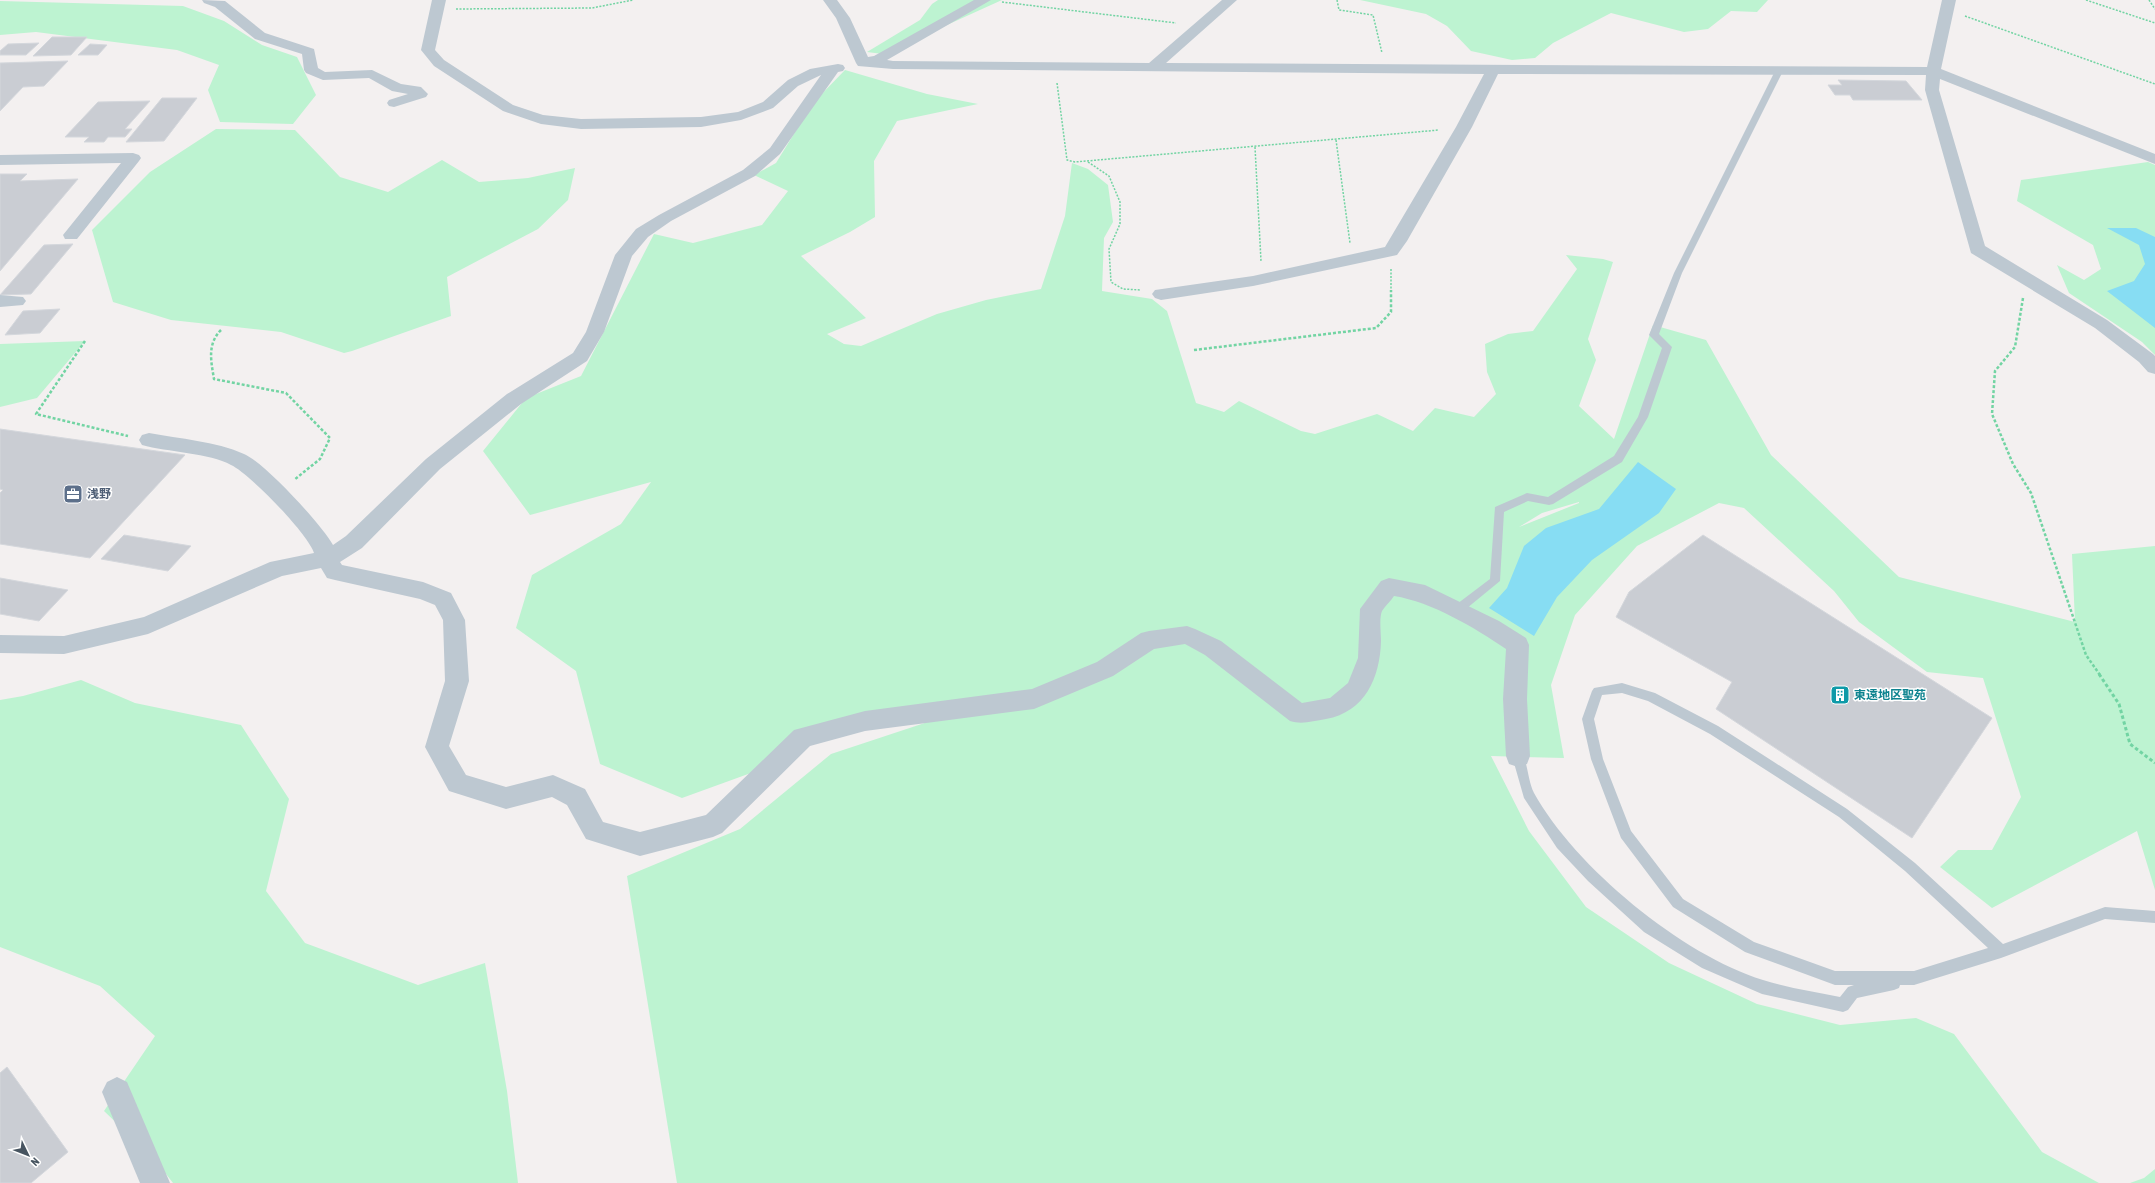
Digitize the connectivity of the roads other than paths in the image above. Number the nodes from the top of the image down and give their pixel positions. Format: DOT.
graph roads {
  1 [pos="209,0"];
  2 [pos="830,0"];
  3 [pos="990,0"];
  4 [pos="1230,0"];
  5 [pos="437,5"];
  6 [pos="1947,5"];
  7 [pos="863,63"];
  8 [pos="1153,67"];
  9 [pos="833,69"];
  10 [pos="1493,70"];
  11 [pos="1780,70"];
  12 [pos="1933,71"];
  13 [pos="394,103"];
  14 [pos="2155,159"];
  15 [pos="0,160"];
  16 [pos="71,235"];
  17 [pos="1160,294"];
  18 [pos="0,301"];
  19 [pos="18,301"];
  20 [pos="2155,368"];
  21 [pos="148,440"];
  22 [pos="326,560"];
  23 [pos="1457,610"];
  24 [pos="0,644"];
  25 [pos="1518,756"];
  26 [pos="2155,917"];
  27 [pos="2001,951"];
  28 [pos="1914,978"];
  29 [pos="117,1092"];
  30 [pos="155,1183"];
  1 -- 13 [label="street"];
  2 -- 7 [label="street"];
  3 -- 7 [label="street"];
  4 -- 8 [label="street"];
  5 -- 9 [label="street"];
  6 -- 12 [label="street"];
  7 -- 8 [label="street"];
  7 -- 9 [label="street"];
  8 -- 10 [label="street"];
  9 -- 22 [label="street"];
  10 -- 11 [label="street"];
  10 -- 17 [label="street"];
  11 -- 12 [label="street"];
  11 -- 23 [label="lane"];
  12 -- 14 [label="street"];
  12 -- 20 [label="street"];
  15 -- 16 [label="street"];
  18 -- 19 [label="street"];
  21 -- 22 [label="street"];
  22 -- 23 [label="street"];
  22 -- 24 [label="street"];
  23 -- 25 [label="street"];
  25 -- 28 [label="lane"];
  26 -- 27 [label="lane"];
  27 -- 28 [label="lane"];
  27 -- 28 [label="lane"];
  29 -- 30 [label="street"];
}
